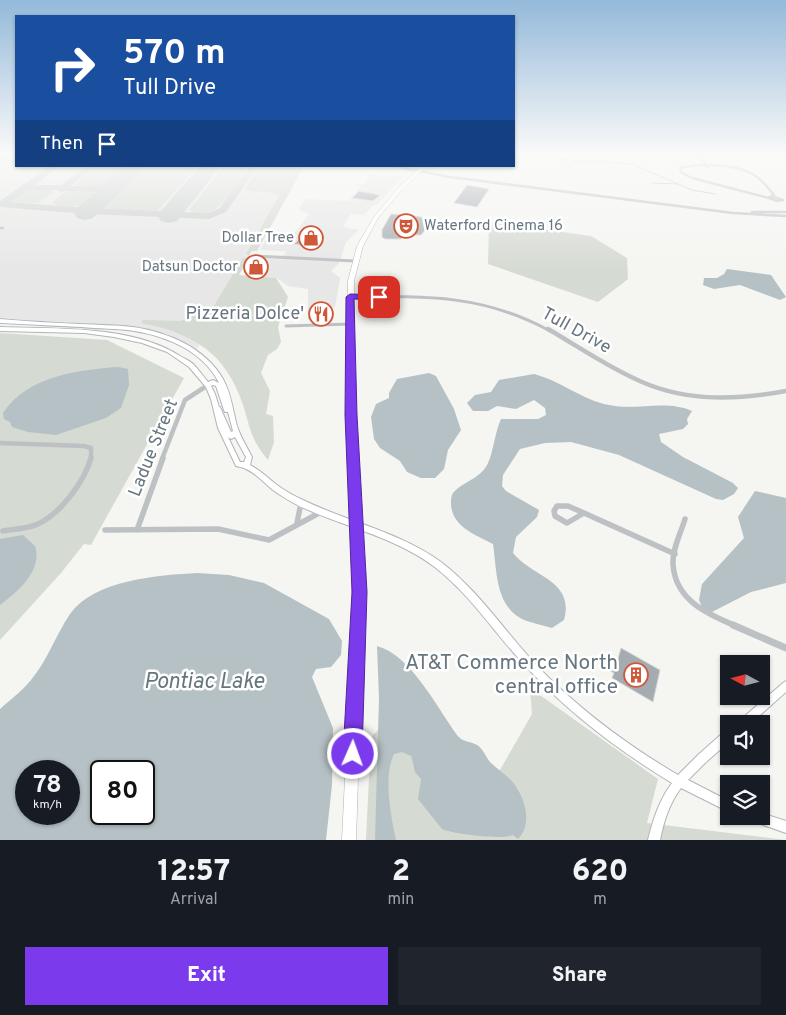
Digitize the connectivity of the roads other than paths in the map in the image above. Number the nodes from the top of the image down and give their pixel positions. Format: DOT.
graph roads {
  1 [pos="398,192"];
  2 [pos="586,192"];
  3 [pos="745,192"];
  4 [pos="770,192"];
  5 [pos="774,196"];
  6 [pos="781,197"];
  7 [pos="770,198"];
  8 [pos="786,199"];
  9 [pos="777,201"];
  10 [pos="786,213"];
  11 [pos="255,256"];
  12 [pos="355,262"];
  13 [pos="350,297"];
  14 [pos="0,321"];
  15 [pos="351,324"];
  16 [pos="286,326"];
  17 [pos="0,329"];
  18 [pos="208,385"];
  19 [pos="786,391"];
  20 [pos="214,403"];
  21 [pos="229,413"];
  22 [pos="235,433"];
  23 [pos="0,443"];
  24 [pos="247,464"];
  25 [pos="301,503"];
  26 [pos="321,512"];
  27 [pos="584,513"];
  28 [pos="685,519"];
  29 [pos="297,523"];
  30 [pos="357,524"];
  31 [pos="3,530"];
  32 [pos="105,530"];
  33 [pos="137,530"];
  34 [pos="675,554"];
  35 [pos="786,648"];
  36 [pos="786,686"];
  37 [pos="752,715"];
  38 [pos="720,743"];
  39 [pos="678,782"];
  40 [pos="720,802"];
  41 [pos="770,822"];
  42 [pos="786,827"];
  43 [pos="349,840"];
  44 [pos="654,840"];
  1 -- 12 [label="highway"];
  2 -- 10 [label="street"];
  3 -- 7 [label="street"];
  4 -- 5 [label="street"];
  5 -- 6 [label="street"];
  5 -- 7 [label="street"];
  6 -- 8 [label="street"];
  6 -- 9 [label="street"];
  7 -- 9 [label="street"];
  9 -- 10 [label="street"];
  11 -- 12 [label="street"];
  12 -- 13 [label="highway"];
  13 -- 15 [label="highway"];
  13 -- 19 [label="street, Tull Drive"];
  14 -- 21 [label="main road"];
  15 -- 16 [label="street"];
  15 -- 30 [label="highway"];
  17 -- 18 [label="main road"];
  18 -- 20 [label="main road"];
  18 -- 21 [label="main road"];
  18 -- 33 [label="street, Ladue Street"];
  20 -- 22 [label="main road"];
  20 -- 24 [label="main road"];
  21 -- 22 [label="main road"];
  22 -- 24 [label="main road"];
  23 -- 31 [label="street"];
  24 -- 25 [label="main road"];
  25 -- 26 [label="main road"];
  25 -- 29 [label="street"];
  26 -- 29 [label="street"];
  26 -- 30 [label="main road"];
  27 -- 27 [label="street"];
  27 -- 34 [label="street"];
  28 -- 34 [label="street"];
  29 -- 33 [label="street"];
  30 -- 39 [label="main road"];
  30 -- 43 [label="highway"];
  32 -- 33 [label="street"];
  34 -- 35 [label="street"];
  36 -- 37 [label="main road"];
  38 -- 39 [label="main road"];
  39 -- 40 [label="main road"];
  39 -- 44 [label="main road"];
  41 -- 42 [label="main road"];
}
